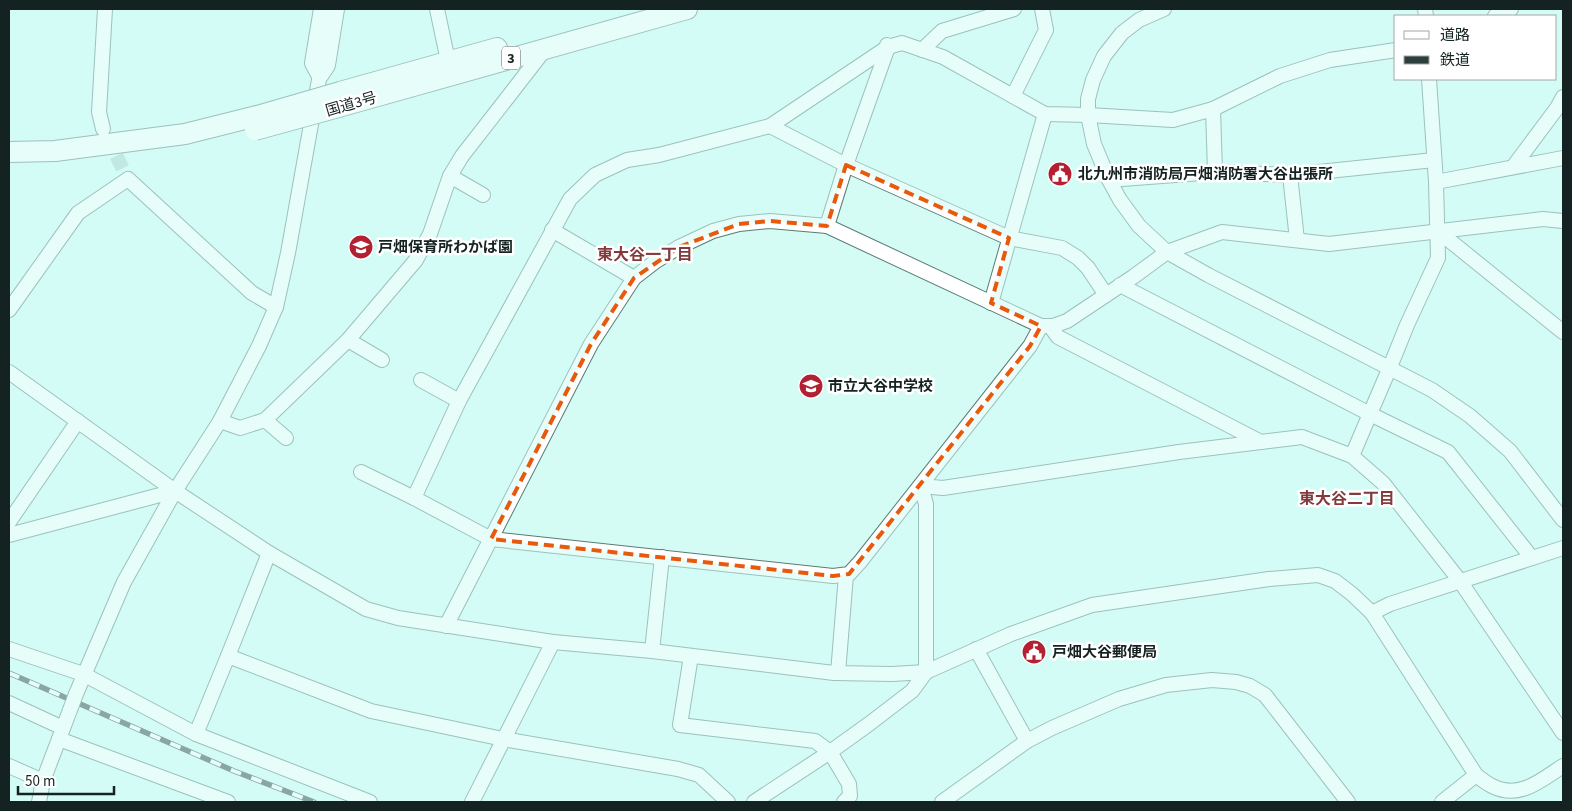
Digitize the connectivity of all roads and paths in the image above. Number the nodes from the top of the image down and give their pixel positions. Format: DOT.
graph roads {
  1 [pos="104,9"];
  2 [pos="324,9"];
  3 [pos="335,9"];
  4 [pos="437,9"];
  5 [pos="687,9"];
  6 [pos="1014,9"];
  7 [pos="1042,9"];
  8 [pos="1164,9"];
  9 [pos="1511,9"];
  10 [pos="644,12"];
  11 [pos="1497,15"];
  12 [pos="887,45"];
  13 [pos="546,48"];
  14 [pos="922,50"];
  15 [pos="1394,50"];
  16 [pos="448,61"];
  17 [pos="320,74"];
  18 [pos="1429,80"];
  19 [pos="1013,96"];
  20 [pos="1563,96"];
  21 [pos="338,100"];
  22 [pos="1213,109"];
  23 [pos="1045,114"];
  24 [pos="1088,115"];
  25 [pos="256,123"];
  26 [pos="770,126"];
  27 [pos="103,129"];
  28 [pos="9,152"];
  29 [pos="1563,158"];
  30 [pos="1434,160"];
  31 [pos="9,165"];
  32 [pos="846,165"];
  33 [pos="1513,167"];
  34 [pos="1215,172"];
  35 [pos="1290,175"];
  36 [pos="450,176"];
  37 [pos="1109,180"];
  38 [pos="1436,182"];
  39 [pos="483,195"];
  40 [pos="1563,222"];
  41 [pos="827,226"];
  42 [pos="552,230"];
  43 [pos="1438,232"];
  44 [pos="1009,238"];
  45 [pos="1297,240"];
  46 [pos="1167,252"];
  47 [pos="634,278"];
  48 [pos="1120,286"];
  49 [pos="1106,295"];
  50 [pos="991,303"];
  51 [pos="276,307"];
  52 [pos="9,310"];
  53 [pos="1046,326"];
  54 [pos="1563,332"];
  55 [pos="348,340"];
  56 [pos="382,360"];
  57 [pos="1390,367"];
  58 [pos="9,372"];
  59 [pos="421,380"];
  60 [pos="459,401"];
  61 [pos="1370,414"];
  62 [pos="265,420"];
  63 [pos="78,421"];
  64 [pos="220,421"];
  65 [pos="286,438"];
  66 [pos="1261,442"];
  67 [pos="1352,456"];
  68 [pos="361,472"];
  69 [pos="921,486"];
  70 [pos="175,491"];
  71 [pos="414,498"];
  72 [pos="1563,520"];
  73 [pos="9,522"];
  74 [pos="9,535"];
  75 [pos="491,539"];
  76 [pos="1563,548"];
  77 [pos="269,553"];
  78 [pos="662,557"];
  79 [pos="1532,558"];
  80 [pos="846,575"];
  81 [pos="1460,581"];
  82 [pos="1372,613"];
  83 [pos="446,626"];
  84 [pos="553,642"];
  85 [pos="9,649"];
  86 [pos="976,650"];
  87 [pos="652,651"];
  88 [pos="228,656"];
  89 [pos="691,656"];
  90 [pos="926,672"];
  91 [pos="838,673"];
  92 [pos="83,674"];
  93 [pos="9,703"];
  94 [pos="1563,733"];
  95 [pos="61,734"];
  96 [pos="196,734"];
  97 [pos="503,739"];
  98 [pos="1027,741"];
  99 [pos="830,752"];
  100 [pos="9,766"];
  101 [pos="1563,766"];
  102 [pos="1476,775"];
  103 [pos="43,781"];
  104 [pos="203,798"];
  105 [pos="39,802"];
  106 [pos="228,802"];
  107 [pos="370,802"];
  108 [pos="472,802"];
  109 [pos="728,802"];
  110 [pos="754,802"];
  111 [pos="844,802"];
  112 [pos="944,802"];
  113 [pos="1348,802"];
  114 [pos="1442,802"];
  1 -- 27 [label="street"];
  2 -- 17 [label="main road"];
  3 -- 17 [label="main road"];
  4 -- 16 [label="street"];
  5 -- 10 [label="highway, 国道3号 / 3"];
  6 -- 14 [label="street"];
  7 -- 19 [label="street"];
  8 -- 24 [label="street"];
  9 -- 11 [label="street"];
  10 -- 13 [label="highway, 国道3号 / 3"];
  10 -- 16 [label="highway, 国道3号 / 3"];
  12 -- 14 [label="street"];
  12 -- 26 [label="street"];
  12 -- 32 [label="street"];
  13 -- 21 [label="highway, 国道3号 / 3"];
  13 -- 36 [label="street"];
  14 -- 19 [label="street"];
  15 -- 22 [label="street"];
  16 -- 21 [label="highway, 国道3号 / 3"];
  17 -- 51 [label="street"];
  18 -- 30 [label="street"];
  19 -- 23 [label="street"];
  20 -- 33 [label="street"];
  21 -- 25 [label="highway, 国道3号 / 3, bridge"];
  22 -- 24 [label="street"];
  22 -- 34 [label="street"];
  23 -- 24 [label="street"];
  23 -- 44 [label="street"];
  24 -- 37 [label="street"];
  25 -- 28 [label="highway, 国道3号 / 3"];
  25 -- 31 [label="highway, 国道3号 / 3"];
  26 -- 32 [label="street"];
  26 -- 42 [label="street"];
  29 -- 33 [label="street"];
  30 -- 35 [label="street"];
  30 -- 38 [label="street"];
  32 -- 41 [label="street"];
  32 -- 44 [label="street"];
  33 -- 38 [label="street"];
  34 -- 35 [label="street"];
  34 -- 37 [label="street"];
  35 -- 45 [label="street"];
  36 -- 39 [label="street"];
  36 -- 55 [label="street"];
  37 -- 46 [label="street"];
  38 -- 43 [label="street"];
  40 -- 43 [label="street"];
  41 -- 47 [label="street"];
  41 -- 50 [label="street"];
  42 -- 47 [label="street"];
  42 -- 60 [label="street"];
  43 -- 45 [label="street"];
  43 -- 54 [label="street"];
  43 -- 57 [label="street"];
  44 -- 49 [label="street"];
  44 -- 50 [label="street"];
  45 -- 46 [label="street"];
  46 -- 48 [label="street"];
  46 -- 57 [label="street"];
  47 -- 75 [label="street"];
  48 -- 49 [label="street"];
  48 -- 61 [label="street"];
  49 -- 53 [label="street"];
  50 -- 53 [label="street"];
  51 -- 52 [label="street"];
  51 -- 64 [label="street"];
  53 -- 66 [label="street"];
  53 -- 69 [label="street"];
  55 -- 56 [label="street"];
  55 -- 62 [label="street"];
  57 -- 61 [label="street"];
  57 -- 72 [label="street"];
  58 -- 63 [label="street"];
  59 -- 60 [label="street"];
  60 -- 71 [label="street"];
  61 -- 67 [label="street"];
  61 -- 79 [label="street"];
  62 -- 64 [label="street"];
  62 -- 65 [label="street"];
  63 -- 70 [label="street"];
  63 -- 73 [label="street"];
  64 -- 70 [label="street"];
  66 -- 67 [label="street"];
  66 -- 69 [label="street"];
  67 -- 81 [label="street"];
  68 -- 71 [label="street"];
  69 -- 80 [label="street"];
  69 -- 90 [label="street"];
  70 -- 74 [label="street"];
  70 -- 77 [label="street"];
  70 -- 92 [label="street"];
  71 -- 75 [label="street"];
  75 -- 78 [label="street"];
  75 -- 83 [label="street"];
  76 -- 79 [label="street"];
  77 -- 83 [label="street"];
  77 -- 88 [label="street"];
  78 -- 80 [label="street"];
  78 -- 87 [label="street"];
  79 -- 81 [label="street"];
  80 -- 91 [label="street"];
  81 -- 82 [label="street"];
  81 -- 94 [label="street"];
  82 -- 86 [label="street"];
  82 -- 102 [label="street"];
  83 -- 84 [label="street"];
  84 -- 87 [label="street"];
  84 -- 97 [label="street"];
  85 -- 92 [label="street"];
  86 -- 90 [label="street"];
  86 -- 98 [label="street"];
  87 -- 89 [label="street"];
  88 -- 96 [label="street"];
  88 -- 97 [label="street"];
  89 -- 91 [label="street"];
  89 -- 99 [label="street"];
  90 -- 91 [label="street"];
  90 -- 99 [label="street"];
  92 -- 95 [label="street, bridge"];
  92 -- 96 [label="street"];
  93 -- 95 [label="street"];
  95 -- 103 [label="street"];
  95 -- 104 [label="street"];
  96 -- 107 [label="street"];
  97 -- 108 [label="street"];
  97 -- 109 [label="street"];
  98 -- 112 [label="street"];
  98 -- 113 [label="street"];
  99 -- 110 [label="street"];
  99 -- 111 [label="street"];
  100 -- 103 [label="street"];
  101 -- 102 [label="street"];
  102 -- 114 [label="street"];
  103 -- 105 [label="street"];
  104 -- 106 [label="street"];
}
